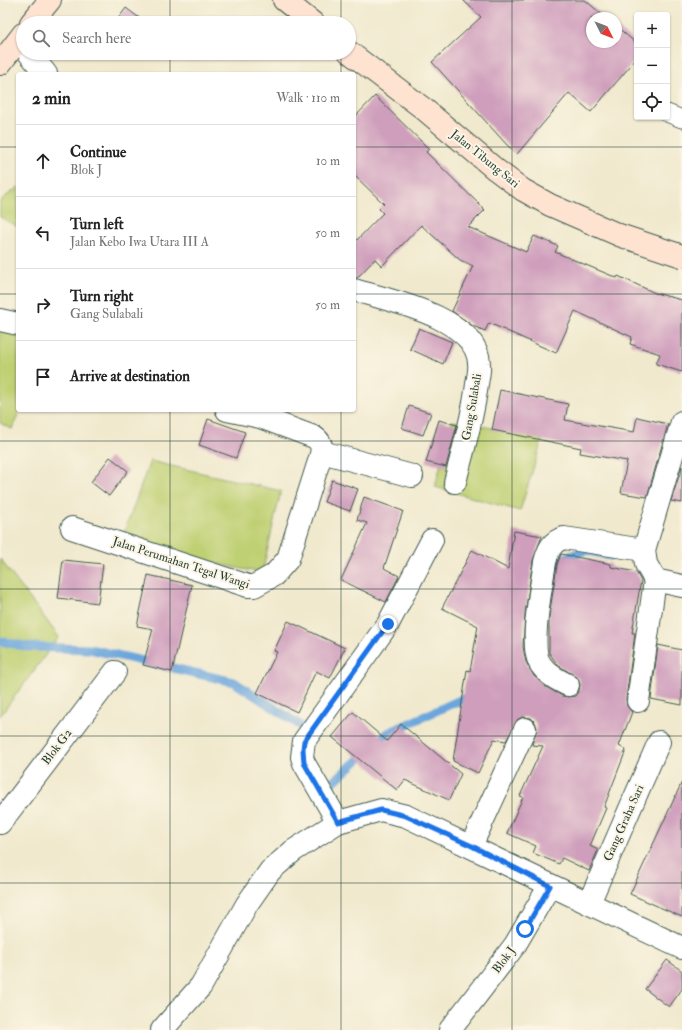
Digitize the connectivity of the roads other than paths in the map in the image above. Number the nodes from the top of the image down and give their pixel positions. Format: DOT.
graph roads {
  1 [pos="50,0"];
  2 [pos="284,0"];
  3 [pos="40,16"];
  4 [pos="304,16"];
  5 [pos="16,48"];
  6 [pos="356,57"];
  7 [pos="38,60"];
  8 [pos="0,64"];
  9 [pos="45,72"];
  10 [pos="670,114"];
  11 [pos="682,119"];
  12 [pos="682,256"];
  13 [pos="356,291"];
  14 [pos="0,320"];
  15 [pos="16,324"];
  16 [pos="235,412"];
  17 [pos="682,422"];
  18 [pos="322,452"];
  19 [pos="412,476"];
  20 [pos="455,482"];
  21 [pos="72,528"];
  22 [pos="432,540"];
  23 [pos="644,550"];
  24 [pos="655,580"];
  25 [pos="682,586"];
  26 [pos="115,672"];
  27 [pos="568,685"];
  28 [pos="638,701"];
  29 [pos="525,729"];
  30 [pos="659,742"];
  31 [pos="338,822"];
  32 [pos="0,823"];
  33 [pos="472,846"];
  34 [pos="550,886"];
  35 [pos="589,903"];
  36 [pos="682,948"];
  37 [pos="162,1030"];
  38 [pos="450,1030"];
  1 -- 3 [label="street"];
  2 -- 4 [label="street"];
  5 -- 8 [label="street"];
  6 -- 12 [label="street, Jalan Tibung Sari"];
  7 -- 9 [label="street"];
  10 -- 11 [label="lane"];
  13 -- 20 [label="street, Gang Sulabali"];
  14 -- 15 [label="street"];
  16 -- 18 [label="street"];
  17 -- 23 [label="street"];
  18 -- 19 [label="street"];
  18 -- 21 [label="street, Jalan Perumahan Tegal Wangi"];
  22 -- 31 [label="street"];
  23 -- 24 [label="street"];
  23 -- 27 [label="street"];
  24 -- 25 [label="street"];
  24 -- 28 [label="street"];
  26 -- 32 [label="street, Blok G2"];
  29 -- 33 [label="street"];
  30 -- 35 [label="street, Gang Graha Sari"];
  31 -- 33 [label="street"];
  31 -- 37 [label="street"];
  33 -- 34 [label="street"];
  34 -- 35 [label="street"];
  34 -- 38 [label="street, Blok J"];
  35 -- 36 [label="street"];
}
